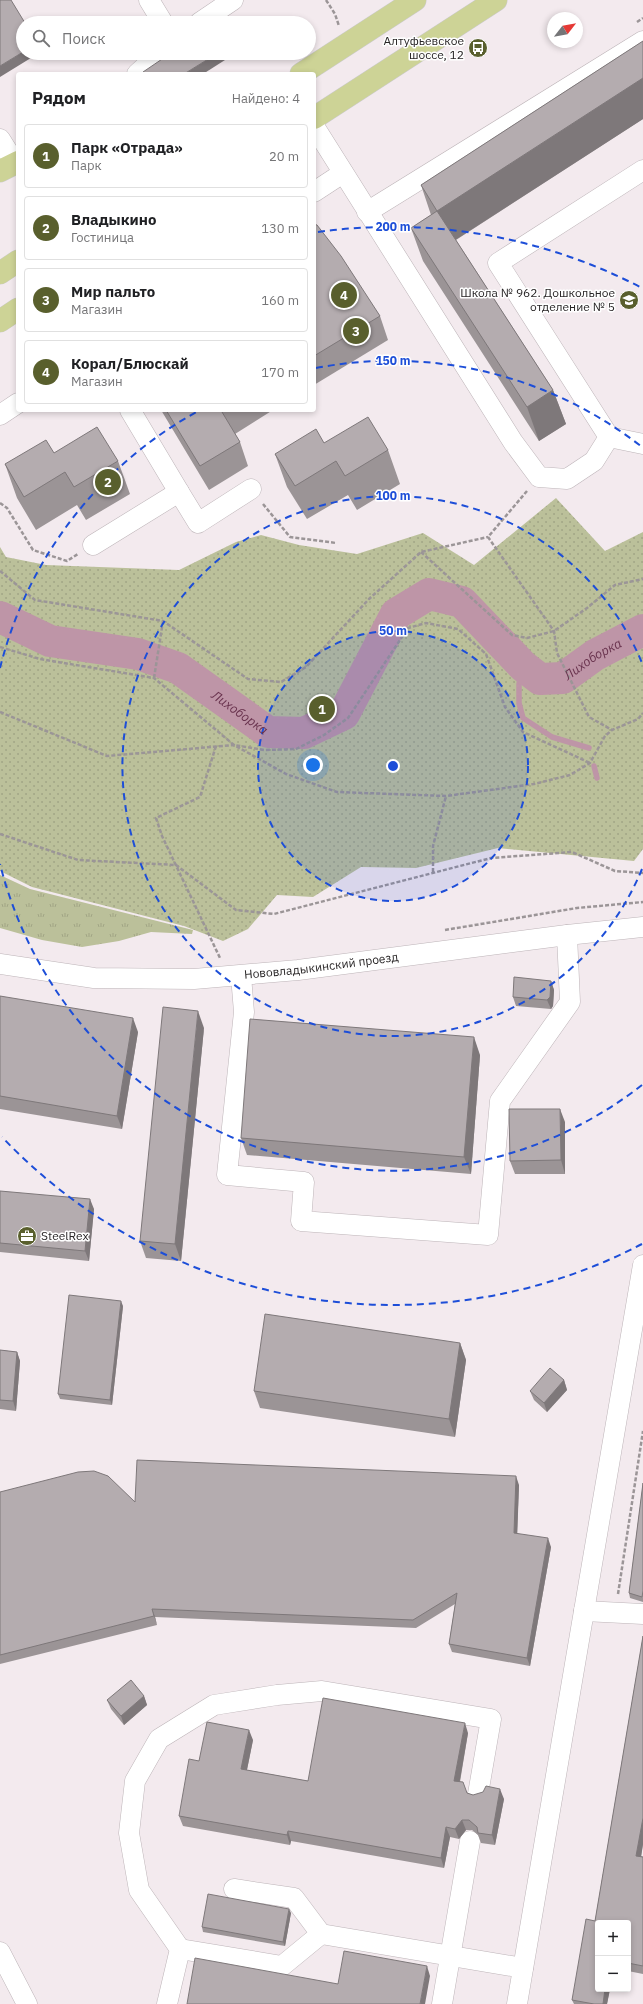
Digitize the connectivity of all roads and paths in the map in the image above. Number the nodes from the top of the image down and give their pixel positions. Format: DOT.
graph roads {
  1 [pos="149,0"];
  2 [pos="233,0"];
  3 [pos="326,0"];
  4 [pos="415,0"];
  5 [pos="496,0"];
  6 [pos="159,16"];
  7 [pos="209,16"];
  8 [pos="339,26"];
  9 [pos="643,41"];
  10 [pos="152,60"];
  11 [pos="139,72"];
  12 [pos="304,72"];
  13 [pos="316,117"];
  14 [pos="316,129"];
  15 [pos="0,140"];
  16 [pos="10,169"];
  17 [pos="643,170"];
  18 [pos="343,173"];
  19 [pos="316,191"];
  20 [pos="367,212"];
  21 [pos="16,310"];
  22 [pos="0,321"];
  23 [pos="16,404"];
  24 [pos="131,412"];
  25 [pos="0,415"];
  26 [pos="609,437"];
  27 [pos="643,444"];
  28 [pos="539,478"];
  29 [pos="251,489"];
  30 [pos="179,492"];
  31 [pos="0,503"];
  32 [pos="488,536"];
  33 [pos="336,543"];
  34 [pos="93,545"];
  35 [pos="421,552"];
  36 [pos="0,570"];
  37 [pos="643,580"];
  38 [pos="163,621"];
  39 [pos="554,631"];
  40 [pos="0,647"];
  41 [pos="154,678"];
  42 [pos="0,712"];
  43 [pos="643,713"];
  44 [pos="612,730"];
  45 [pos="234,745"];
  46 [pos="216,746"];
  47 [pos="590,763"];
  48 [pos="446,796"];
  49 [pos="0,834"];
  50 [pos="176,865"];
  51 [pos="433,872"];
  52 [pos="643,872"];
  53 [pos="643,902"];
  54 [pos="578,908"];
  55 [pos="643,927"];
  56 [pos="567,935"];
  57 [pos="0,964"];
  58 [pos="235,976"];
  59 [pos="643,1265"];
  60 [pos="643,1431"];
  61 [pos="584,1611"];
  62 [pos="615,1612"];
  63 [pos="643,1614"];
  64 [pos="478,1794"];
  65 [pos="470,1841"];
  66 [pos="234,1889"];
  67 [pos="321,1934"];
  68 [pos="180,1949"];
  69 [pos="0,1952"];
  70 [pos="450,1956"];
  71 [pos="523,1968"];
  72 [pos="28,2004"];
  73 [pos="167,2004"];
  74 [pos="442,2004"];
  75 [pos="517,2004"];
  1 -- 6 [label="street"];
  2 -- 7 [label="street"];
  3 -- 8 [label="path"];
  4 -- 12 [label="main road"];
  5 -- 13 [label="main road"];
  9 -- 20 [label="street"];
  10 -- 11 [label="street"];
  14 -- 18 [label="street"];
  15 -- 16 [label="street"];
  17 -- 26 [label="street"];
  18 -- 19 [label="street"];
  18 -- 20 [label="street"];
  20 -- 28 [label="street"];
  21 -- 22 [label="main road"];
  23 -- 25 [label="street"];
  24 -- 30 [label="street"];
  26 -- 27 [label="street"];
  26 -- 28 [label="street"];
  28 -- 32 [label="path"];
  29 -- 30 [label="street"];
  29 -- 33 [label="path"];
  30 -- 34 [label="street"];
  31 -- 34 [label="path"];
  32 -- 35 [label="path"];
  32 -- 39 [label="path"];
  35 -- 38 [label="path"];
  35 -- 39 [label="path"];
  36 -- 38 [label="path"];
  37 -- 39 [label="path"];
  38 -- 41 [label="path"];
  39 -- 44 [label="path"];
  40 -- 41 [label="path"];
  41 -- 45 [label="path"];
  42 -- 46 [label="path"];
  43 -- 44 [label="path"];
  44 -- 47 [label="path"];
  45 -- 46 [label="path"];
  45 -- 47 [label="path"];
  45 -- 48 [label="path"];
  46 -- 50 [label="path"];
  47 -- 48 [label="path"];
  48 -- 51 [label="path"];
  49 -- 50 [label="path"];
  50 -- 51 [label="path"];
  50 -- 58 [label="path"];
  51 -- 52 [label="path"];
  53 -- 54 [label="path"];
  55 -- 56 [label="street, Нововладыкинский проезд"];
  56 -- 58 [label="street, Нововладыкинский проезд"];
  56 -- 58 [label="street"];
  57 -- 58 [label="street, Нововладыкинский проезд"];
  59 -- 61 [label="street"];
  60 -- 62 [label="path"];
  61 -- 62 [label="street"];
  61 -- 71 [label="street"];
  62 -- 63 [label="street"];
  64 -- 68 [label="street"];
  65 -- 70 [label="street"];
  66 -- 67 [label="street"];
  67 -- 68 [label="street"];
  67 -- 70 [label="street"];
  68 -- 73 [label="street"];
  69 -- 72 [label="street"];
  70 -- 71 [label="street"];
  70 -- 74 [label="street"];
  71 -- 75 [label="street"];
}
